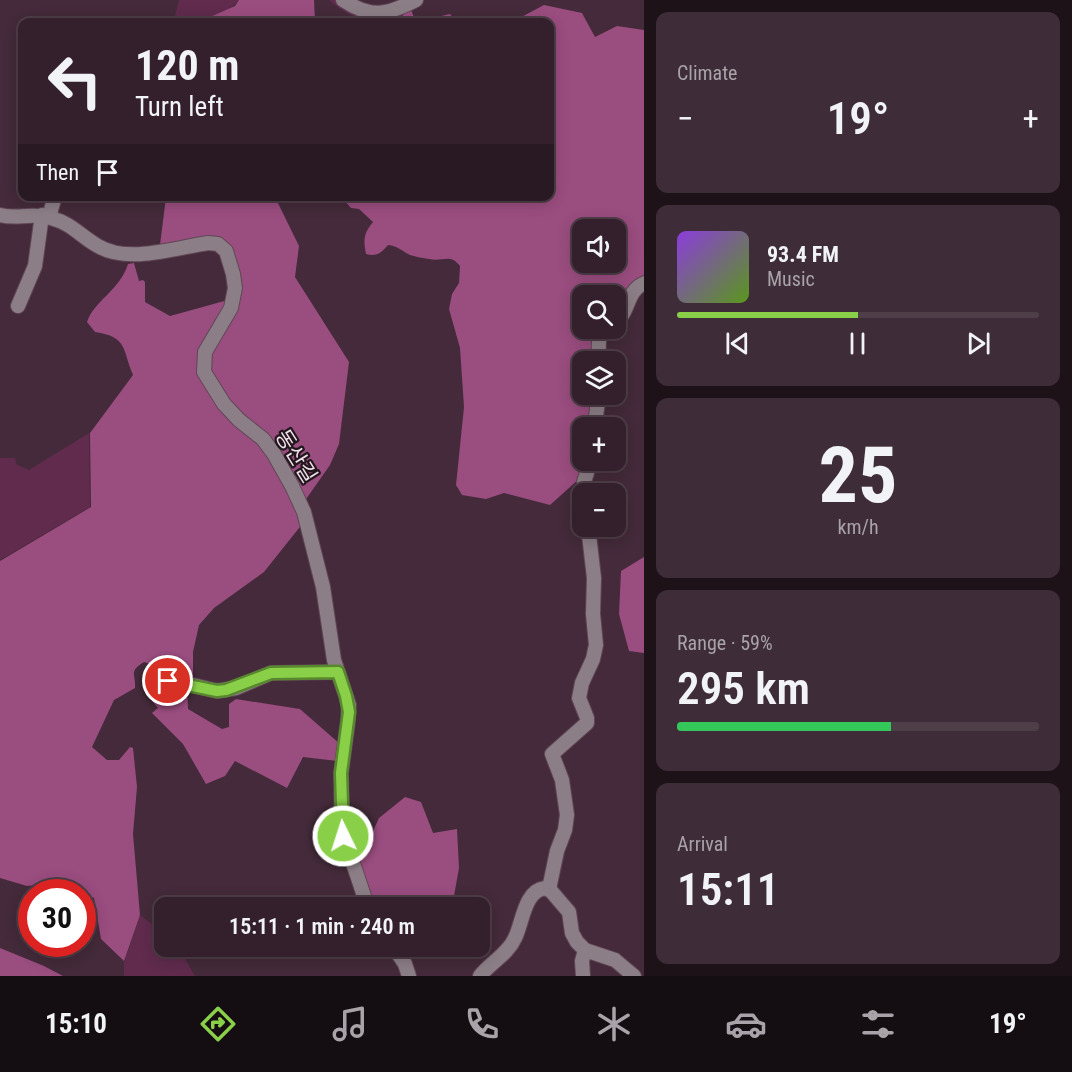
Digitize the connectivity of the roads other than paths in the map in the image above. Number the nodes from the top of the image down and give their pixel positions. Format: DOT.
graph roads {
  1 [pos="343,0"];
  2 [pos="416,0"];
  3 [pos="53,201"];
  4 [pos="0,215"];
  5 [pos="46,216"];
  6 [pos="644,284"];
  7 [pos="18,306"];
  8 [pos="626,308"];
  9 [pos="589,537"];
  10 [pos="338,672"];
  11 [pos="156,682"];
  12 [pos="549,889"];
  13 [pos="365,897"];
  14 [pos="585,950"];
  15 [pos="400,957"];
  16 [pos="409,976"];
  17 [pos="480,976"];
  18 [pos="583,976"];
  19 [pos="634,976"];
  1 -- 2 [label="street"];
  3 -- 5 [label="street"];
  4 -- 5 [label="street, 동산길"];
  5 -- 7 [label="street"];
  5 -- 10 [label="street, 동산길"];
  6 -- 8 [label="street"];
  9 -- 12 [label="street"];
  10 -- 11 [label="street"];
  10 -- 13 [label="street, 동산길"];
  12 -- 14 [label="street"];
  12 -- 17 [label="street"];
  14 -- 18 [label="street"];
  14 -- 19 [label="street"];
  15 -- 16 [label="street"];
}
